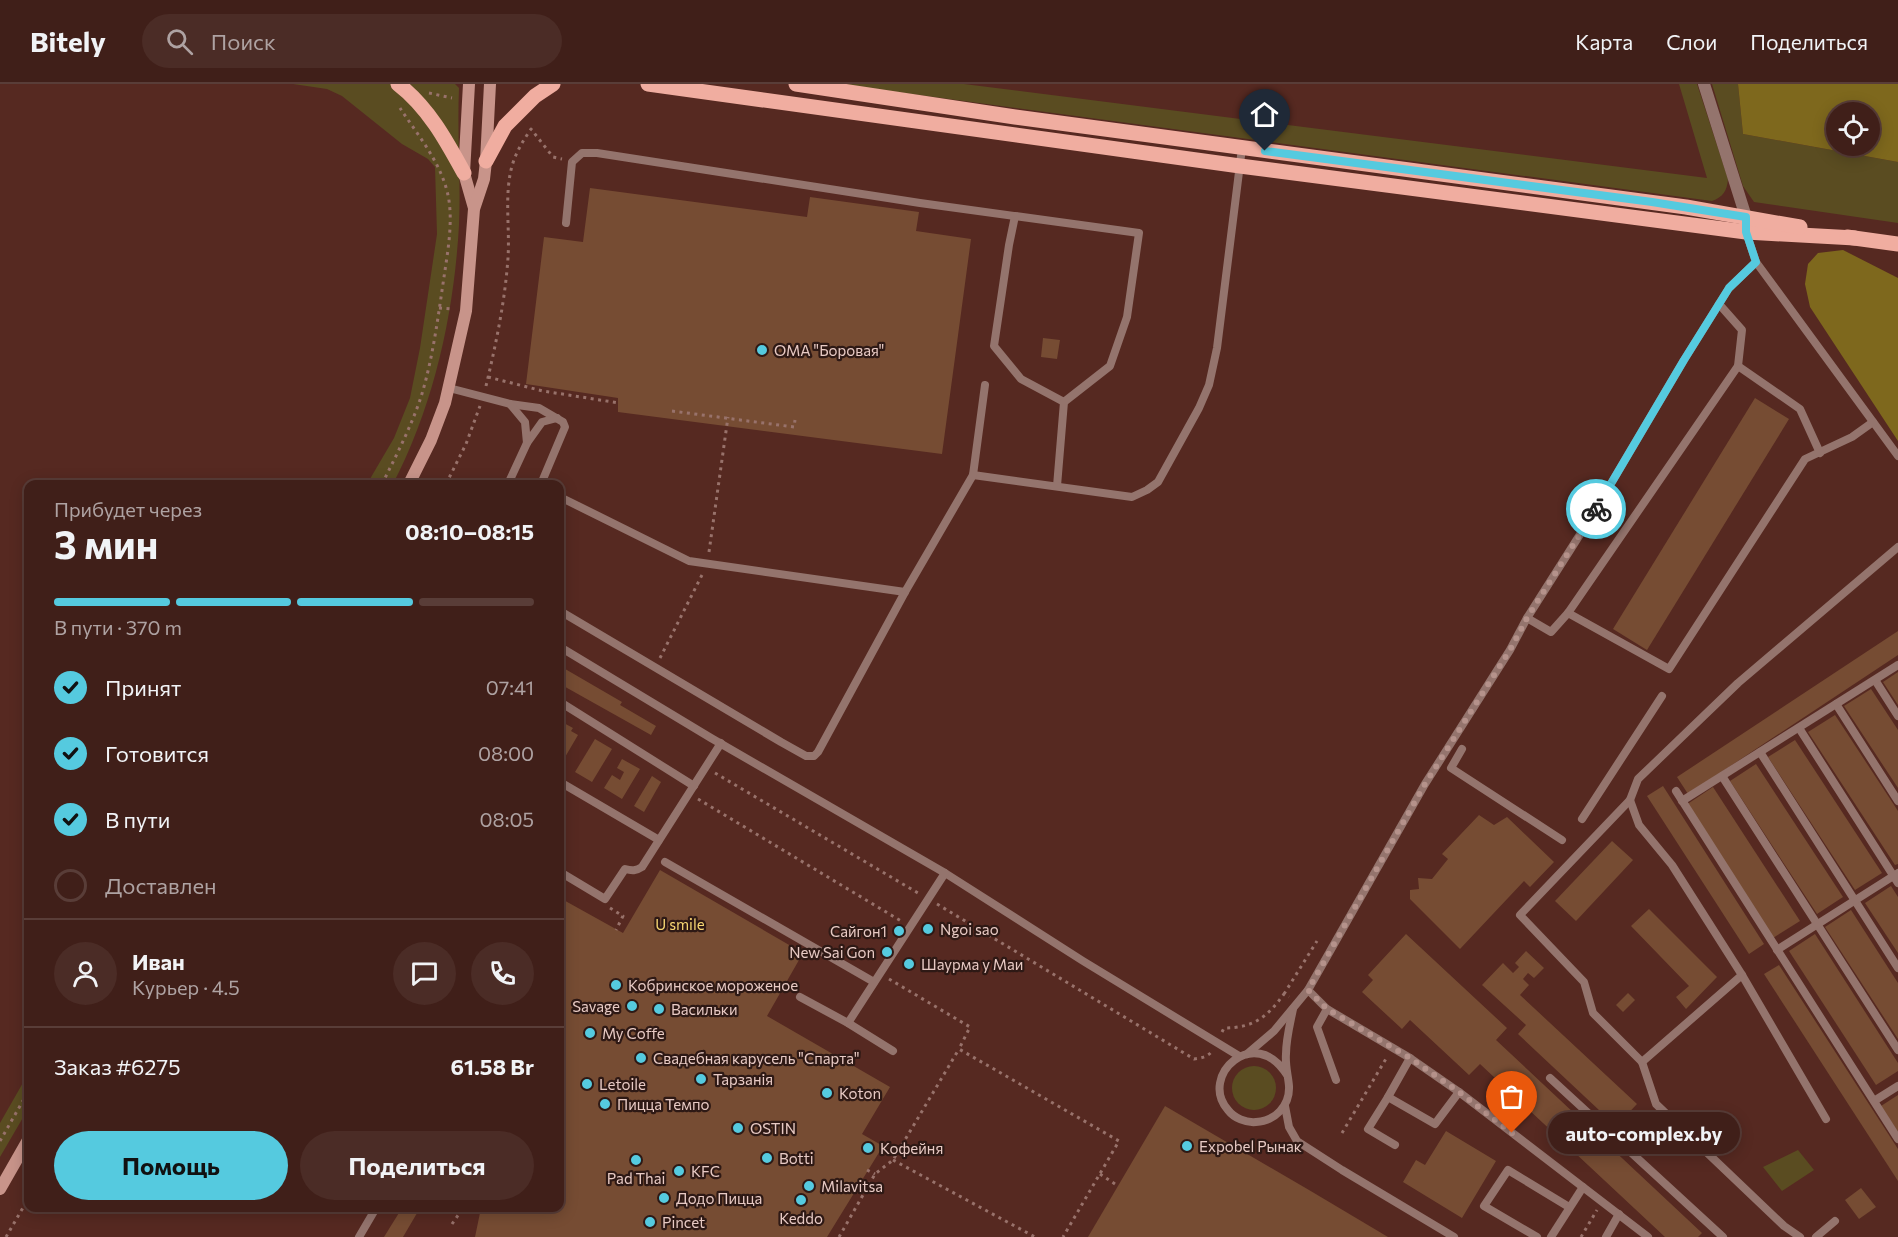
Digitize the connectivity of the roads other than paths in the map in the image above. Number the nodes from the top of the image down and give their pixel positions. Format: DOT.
graph roads {
  1 [pos="398,84"];
  2 [pos="469,84"];
  3 [pos="490,84"];
  4 [pos="553,84"];
  5 [pos="648,84"];
  6 [pos="796,84"];
  7 [pos="1704,84"];
  8 [pos="1242,148"];
  9 [pos="486,160"];
  10 [pos="1240,166"];
  11 [pos="464,173"];
  12 [pos="474,209"];
  13 [pos="1015,216"];
  14 [pos="566,223"];
  15 [pos="1746,224"];
  16 [pos="1898,244"];
  17 [pos="1756,262"];
  18 [pos="1719,304"];
  19 [pos="1738,366"];
  20 [pos="986,384"];
  21 [pos="449,388"];
  22 [pos="1064,402"];
  23 [pos="510,404"];
  24 [pos="557,418"];
  25 [pos="1873,422"];
  26 [pos="527,443"];
  27 [pos="1820,453"];
  28 [pos="1898,456"];
  29 [pos="973,475"];
  30 [pos="411,480"];
  31 [pos="510,480"];
  32 [pos="543,480"];
  33 [pos="1057,486"];
  34 [pos="564,499"];
  35 [pos="1898,547"];
  36 [pos="904,592"];
  37 [pos="564,613"];
  38 [pos="1568,613"];
  39 [pos="1527,618"];
  40 [pos="564,649"];
  41 [pos="1898,665"];
  42 [pos="1875,680"];
  43 [pos="1662,696"];
  44 [pos="1836,704"];
  45 [pos="564,705"];
  46 [pos="1898,716"];
  47 [pos="1799,728"];
  48 [pos="721,743"];
  49 [pos="1462,749"];
  50 [pos="1760,752"];
  51 [pos="1722,776"];
  52 [pos="564,784"];
  53 [pos="691,790"];
  54 [pos="1676,791"];
  55 [pos="1630,800"];
  56 [pos="1682,801"];
  57 [pos="1898,801"];
  58 [pos="1582,819"];
  59 [pos="659,840"];
  60 [pos="1562,840"];
  61 [pos="664,862"];
  62 [pos="945,873"];
  63 [pos="564,874"];
  64 [pos="1896,877"];
  65 [pos="1855,901"];
  66 [pos="1817,925"];
  67 [pos="1777,950"];
  68 [pos="1898,968"];
  69 [pos="1742,975"];
  70 [pos="874,982"];
  71 [pos="1308,990"];
  72 [pos="800,997"];
  73 [pos="1295,1005"];
  74 [pos="1327,1009"];
  75 [pos="848,1023"];
  76 [pos="1898,1050"];
  77 [pos="893,1051"];
  78 [pos="1243,1055"];
  79 [pos="1410,1058"];
  80 [pos="1642,1062"];
  81 [pos="1287,1075"];
  82 [pos="1550,1078"];
  83 [pos="1336,1080"];
  84 [pos="1898,1086"];
  85 [pos="1459,1092"];
  86 [pos="1388,1097"];
  87 [pos="1874,1101"];
  88 [pos="1285,1106"];
  89 [pos="1826,1119"];
  90 [pos="1898,1139"];
  91 [pos="1395,1145"];
  92 [pos="24,1147"];
  93 [pos="1583,1187"];
  94 [pos="0,1189"];
  95 [pos="1569,1207"];
  96 [pos="374,1212"];
  97 [pos="1619,1214"];
  98 [pos="1834,1221"];
  99 [pos="359,1237"];
  100 [pos="1454,1237"];
  101 [pos="1537,1237"];
  102 [pos="1551,1237"];
  103 [pos="1606,1237"];
  104 [pos="1648,1237"];
  105 [pos="1723,1237"];
  106 [pos="1800,1237"];
  107 [pos="1816,1237"];
  1 -- 11 [label="main road"];
  2 -- 11 [label="main road"];
  3 -- 9 [label="main road"];
  4 -- 9 [label="main road"];
  5 -- 10 [label="main road"];
  6 -- 8 [label="main road"];
  7 -- 15 [label="street"];
  8 -- 10 [label="lane"];
  8 -- 15 [label="main road"];
  9 -- 12 [label="main road"];
  10 -- 15 [label="main road"];
  10 -- 33 [label="lane"];
  11 -- 12 [label="main road"];
  12 -- 21 [label="main road"];
  13 -- 14 [label="lane"];
  13 -- 22 [label="lane"];
  13 -- 22 [label="lane"];
  15 -- 16 [label="main road"];
  15 -- 17 [label="lane"];
  17 -- 18 [label="lane"];
  17 -- 25 [label="lane"];
  18 -- 19 [label="lane"];
  18 -- 39 [label="lane"];
  19 -- 27 [label="lane"];
  19 -- 38 [label="lane"];
  20 -- 29 [label="lane"];
  21 -- 23 [label="lane"];
  21 -- 30 [label="main road"];
  22 -- 33 [label="lane"];
  23 -- 24 [label="lane"];
  23 -- 26 [label="lane"];
  24 -- 26 [label="lane"];
  24 -- 32 [label="lane"];
  25 -- 27 [label="lane"];
  25 -- 28 [label="lane"];
  26 -- 31 [label="lane"];
  27 -- 38 [label="lane"];
  29 -- 33 [label="lane"];
  29 -- 36 [label="lane"];
  34 -- 36 [label="lane"];
  35 -- 55 [label="lane"];
  36 -- 37 [label="lane"];
  38 -- 39 [label="lane"];
  39 -- 71 [label="lane"];
  40 -- 48 [label="lane"];
  41 -- 42 [label="lane"];
  42 -- 44 [label="lane"];
  42 -- 46 [label="lane"];
  43 -- 58 [label="lane"];
  44 -- 47 [label="lane"];
  44 -- 57 [label="lane"];
  45 -- 53 [label="lane"];
  47 -- 50 [label="lane"];
  47 -- 64 [label="lane"];
  48 -- 53 [label="lane"];
  48 -- 62 [label="lane"];
  49 -- 60 [label="lane"];
  50 -- 51 [label="lane"];
  50 -- 65 [label="lane"];
  51 -- 56 [label="lane"];
  51 -- 66 [label="lane"];
  52 -- 59 [label="lane"];
  53 -- 59 [label="lane"];
  54 -- 56 [label="lane"];
  55 -- 69 [label="lane"];
  55 -- 80 [label="lane"];
  56 -- 67 [label="lane"];
  59 -- 63 [label="lane"];
  61 -- 70 [label="lane"];
  62 -- 70 [label="lane"];
  62 -- 78 [label="lane"];
  64 -- 65 [label="lane"];
  65 -- 66 [label="lane"];
  65 -- 68 [label="lane"];
  66 -- 67 [label="lane"];
  66 -- 76 [label="lane"];
  67 -- 87 [label="lane"];
  69 -- 80 [label="lane"];
  69 -- 89 [label="lane"];
  70 -- 75 [label="lane"];
  71 -- 73 [label="lane"];
  71 -- 74 [label="lane"];
  72 -- 75 [label="lane"];
  73 -- 78 [label="lane"];
  73 -- 81 [label="lane"];
  74 -- 79 [label="lane"];
  74 -- 83 [label="lane"];
  75 -- 77 [label="lane"];
  78 -- 81 [label="lane"];
  78 -- 88 [label="lane"];
  79 -- 85 [label="lane"];
  79 -- 86 [label="lane"];
  80 -- 106 [label="lane"];
  81 -- 88 [label="lane"];
  82 -- 105 [label="lane"];
  84 -- 87 [label="lane"];
  85 -- 86 [label="lane"];
  85 -- 93 [label="lane"];
  86 -- 91 [label="lane"];
  87 -- 90 [label="lane"];
  88 -- 100 [label="lane"];
  92 -- 94 [label="main road"];
  93 -- 95 [label="lane"];
  93 -- 97 [label="lane"];
  95 -- 101 [label="lane"];
  95 -- 102 [label="lane"];
  96 -- 99 [label="lane"];
  97 -- 103 [label="lane"];
  97 -- 104 [label="lane"];
  98 -- 107 [label="lane"];
}
